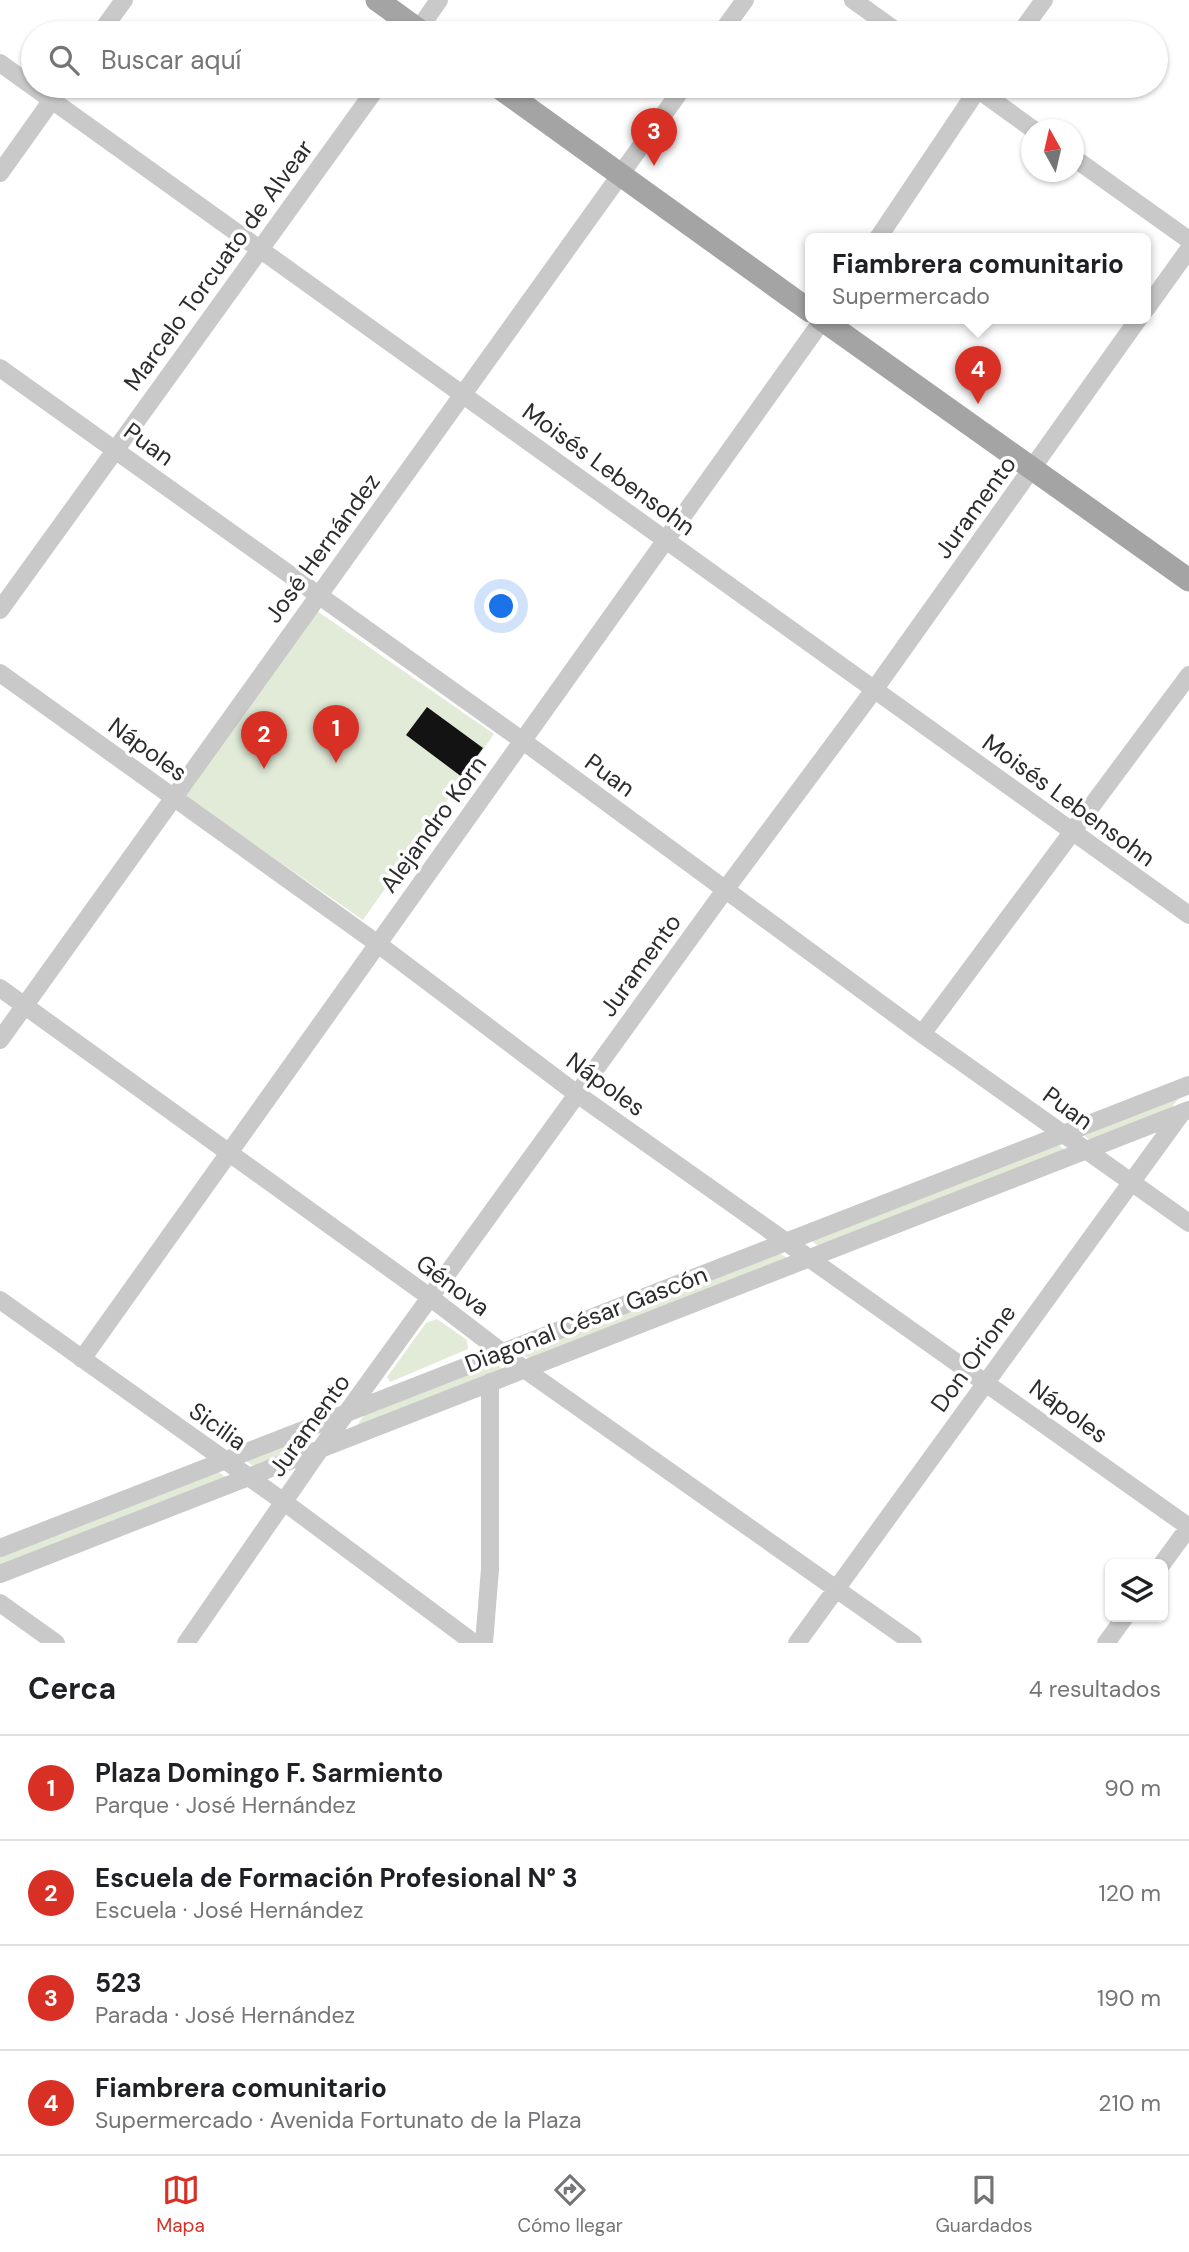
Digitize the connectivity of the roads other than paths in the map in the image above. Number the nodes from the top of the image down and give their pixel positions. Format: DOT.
graph roads {
  1 [pos="124,0"];
  2 [pos="377,0"];
  3 [pos="439,0"];
  4 [pos="745,0"];
  5 [pos="853,0"];
  6 [pos="1044,0"];
  7 [pos="109,21"];
  8 [pos="405,21"];
  9 [pos="426,21"];
  10 [pos="730,21"];
  11 [pos="882,21"];
  12 [pos="1029,21"];
  13 [pos="0,63"];
  14 [pos="21,74"];
  15 [pos="53,98"];
  16 [pos="64,98"];
  17 [pos="369,98"];
  18 [pos="514,98"];
  19 [pos="675,98"];
  20 [pos="970,98"];
  21 [pos="992,98"];
  22 [pos="1021,120"];
  23 [pos="1084,166"];
  24 [pos="0,173"];
  25 [pos="620,174"];
  26 [pos="881,233"];
  27 [pos="1189,240"];
  28 [pos="260,249"];
  29 [pos="1189,249"];
  30 [pos="1151,302"];
  31 [pos="805,307"];
  32 [pos="814,324"];
  33 [pos="829,324"];
  34 [pos="1135,324"];
  35 [pos="0,368"];
  36 [pos="462,395"];
  37 [pos="116,450"];
  38 [pos="1032,468"];
  39 [pos="666,540"];
  40 [pos="1189,580"];
  41 [pos="318,595"];
  42 [pos="0,610"];
  43 [pos="0,673"];
  44 [pos="1189,675"];
  45 [pos="874,690"];
  46 [pos="523,741"];
  47 [pos="174,797"];
  48 [pos="1073,832"];
  49 [pos="725,890"];
  50 [pos="1189,915"];
  51 [pos="378,944"];
  52 [pos="0,988"];
  53 [pos="24,1005"];
  54 [pos="922,1034"];
  55 [pos="0,1040"];
  56 [pos="1189,1085"];
  57 [pos="577,1094"];
  58 [pos="1186,1109"];
  59 [pos="1063,1134"];
  60 [pos="1085,1151"];
  61 [pos="229,1152"];
  62 [pos="1132,1181"];
  63 [pos="1189,1223"];
  64 [pos="788,1241"];
  65 [pos="811,1258"];
  66 [pos="431,1298"];
  67 [pos="0,1300"];
  68 [pos="502,1353"];
  69 [pos="82,1359"];
  70 [pos="524,1369"];
  71 [pos="490,1382"];
  72 [pos="987,1382"];
  73 [pos="346,1414"];
  74 [pos="321,1448"];
  75 [pos="225,1461"];
  76 [pos="248,1477"];
  77 [pos="284,1502"];
  78 [pos="1189,1527"];
  79 [pos="0,1548"];
  80 [pos="1166,1559"];
  81 [pos="0,1574"];
  82 [pos="836,1588"];
  83 [pos="0,1604"];
  84 [pos="1121,1622"];
  85 [pos="56,1643"];
  86 [pos="186,1643"];
  87 [pos="474,1643"];
  88 [pos="484,1643"];
  89 [pos="797,1643"];
  90 [pos="912,1643"];
  91 [pos="1106,1643"];
  1 -- 7 [label="street"];
  2 -- 8 [label="main road"];
  3 -- 9 [label="street"];
  4 -- 10 [label="street"];
  5 -- 11 [label="street"];
  6 -- 12 [label="street"];
  13 -- 14 [label="street, Moisés Lebensohn"];
  15 -- 24 [label="street"];
  16 -- 28 [label="street, Moisés Lebensohn"];
  17 -- 28 [label="street, Marcelo Torcuato de Alvear"];
  18 -- 25 [label="main road"];
  19 -- 25 [label="street, José Hernández"];
  20 -- 26 [label="street"];
  21 -- 22 [label="street"];
  23 -- 27 [label="street"];
  25 -- 31 [label="main road"];
  25 -- 36 [label="street, José Hernández"];
  28 -- 36 [label="street, Moisés Lebensohn"];
  28 -- 37 [label="street, Marcelo Torcuato de Alvear"];
  29 -- 30 [label="street"];
  32 -- 39 [label="street, Alejandro Korn"];
  33 -- 38 [label="main road"];
  34 -- 38 [label="street, Juramento"];
  35 -- 37 [label="street, Puan"];
  36 -- 39 [label="street, Moisés Lebensohn"];
  36 -- 41 [label="street, José Hernández"];
  37 -- 41 [label="street, Puan"];
  37 -- 42 [label="street, Marcelo Torcuato de Alvear"];
  38 -- 40 [label="main road"];
  38 -- 45 [label="street, Juramento"];
  39 -- 45 [label="street, Moisés Lebensohn"];
  39 -- 46 [label="street, Alejandro Korn"];
  41 -- 46 [label="street, Puan"];
  41 -- 47 [label="street, José Hernández"];
  43 -- 47 [label="street, Nápoles"];
  44 -- 48 [label="street"];
  45 -- 48 [label="street, Moisés Lebensohn"];
  45 -- 49 [label="street, Juramento"];
  46 -- 49 [label="street, Puan"];
  46 -- 51 [label="street, Alejandro Korn"];
  47 -- 51 [label="street, Nápoles"];
  47 -- 53 [label="street, José Hernández"];
  48 -- 50 [label="street, Moisés Lebensohn"];
  48 -- 54 [label="street"];
  49 -- 54 [label="street, Puan"];
  49 -- 57 [label="street, Juramento"];
  51 -- 57 [label="street, Nápoles"];
  51 -- 61 [label="street, Alejandro Korn"];
  52 -- 53 [label="street, Génova"];
  53 -- 55 [label="street, José Hernández"];
  53 -- 61 [label="street, Génova"];
  54 -- 59 [label="street, Puan"];
  56 -- 59 [label="street, Diagonal César Gascón"];
  57 -- 64 [label="street, Nápoles"];
  57 -- 66 [label="street, Juramento"];
  58 -- 60 [label="street, Diagonal César Gascón"];
  58 -- 62 [label="street, Don Orione"];
  59 -- 60 [label="street, Puan"];
  59 -- 64 [label="street, Diagonal César Gascón"];
  60 -- 62 [label="street, Puan"];
  60 -- 65 [label="street, Diagonal César Gascón"];
  61 -- 66 [label="street, Génova"];
  61 -- 69 [label="street, Alejandro Korn"];
  62 -- 63 [label="street, Puan"];
  62 -- 72 [label="street, Don Orione"];
  64 -- 65 [label="street, Nápoles"];
  64 -- 68 [label="street, Diagonal César Gascón"];
  65 -- 70 [label="street, Diagonal César Gascón"];
  65 -- 72 [label="street, Nápoles"];
  66 -- 68 [label="street, Génova"];
  66 -- 73 [label="street, Juramento"];
  67 -- 69 [label="street, Sicilia"];
  68 -- 70 [label="street, Génova"];
  68 -- 73 [label="street, Diagonal César Gascón"];
  69 -- 75 [label="street, Sicilia"];
  70 -- 71 [label="street, Diagonal César Gascón"];
  70 -- 82 [label="street, Génova"];
  71 -- 74 [label="street, Diagonal César Gascón"];
  71 -- 88 [label="street"];
  72 -- 78 [label="street, Nápoles"];
  72 -- 82 [label="street, Don Orione"];
  73 -- 74 [label="street, Juramento"];
  73 -- 75 [label="street, Diagonal César Gascón"];
  74 -- 76 [label="street, Diagonal César Gascón"];
  74 -- 77 [label="street, Juramento"];
  75 -- 76 [label="street, Sicilia"];
  75 -- 79 [label="street, Diagonal César Gascón"];
  76 -- 77 [label="street, Sicilia"];
  76 -- 81 [label="street, Diagonal César Gascón"];
  77 -- 86 [label="street, Juramento"];
  77 -- 87 [label="street, Sicilia"];
  78 -- 80 [label="street"];
  82 -- 89 [label="street, Don Orione"];
  82 -- 90 [label="street, Génova"];
  83 -- 85 [label="street"];
  84 -- 91 [label="street"];
}
